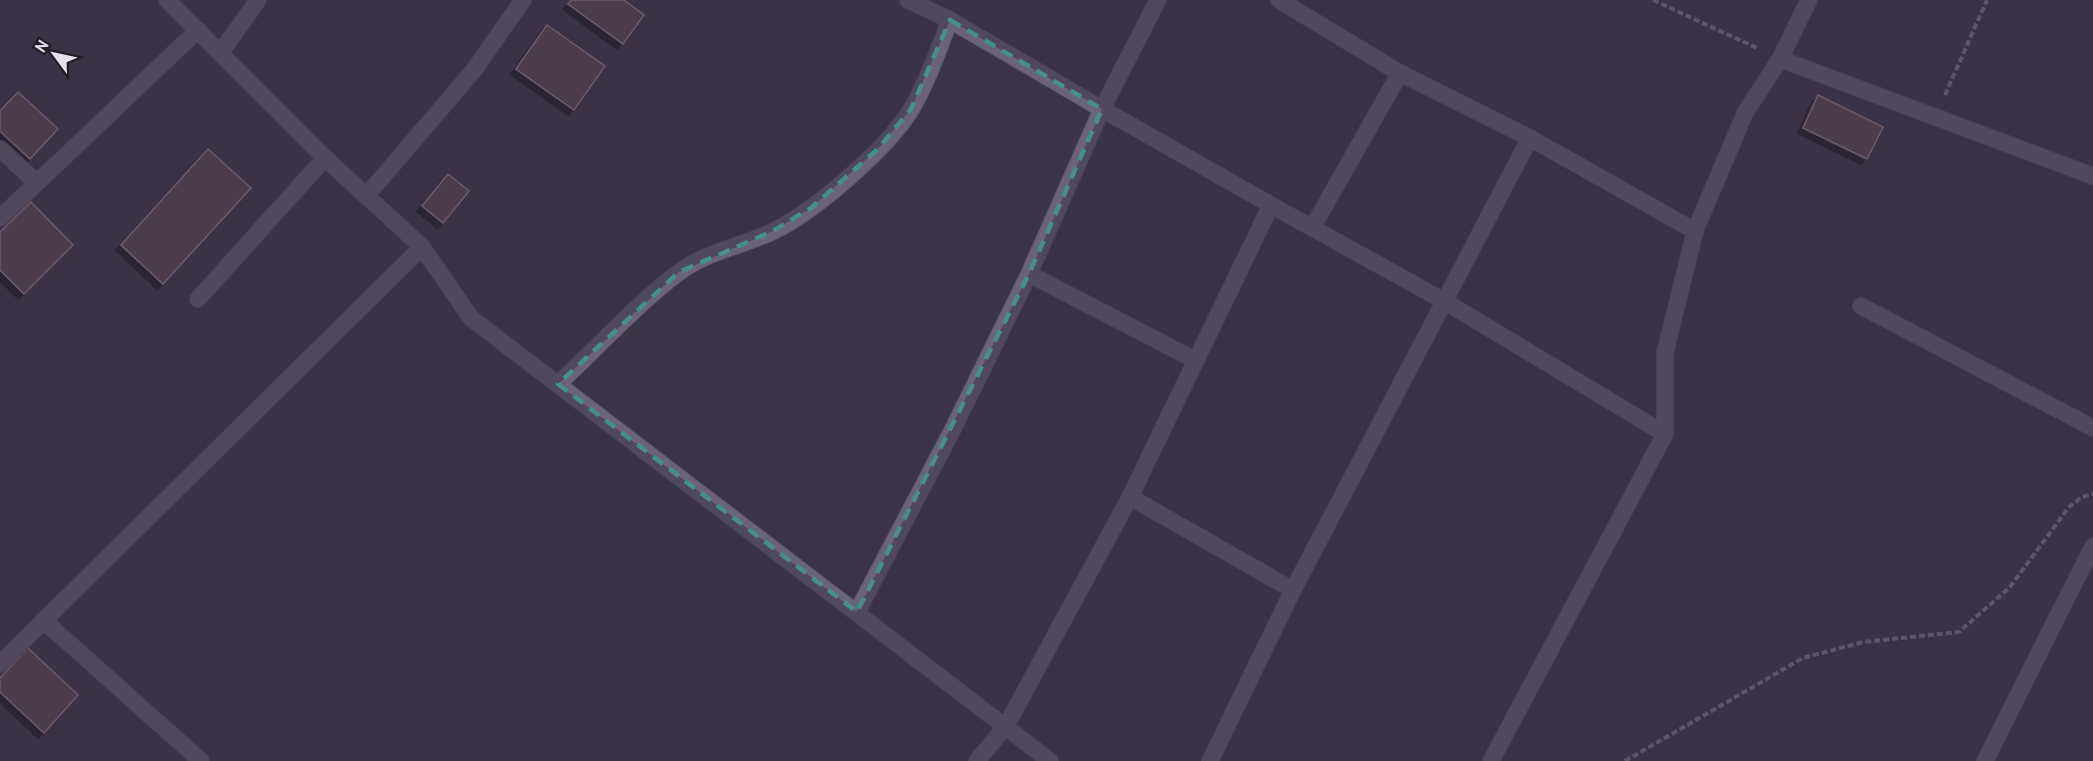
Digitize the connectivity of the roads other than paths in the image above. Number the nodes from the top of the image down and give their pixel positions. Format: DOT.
graph roads {
  1 [pos="167,0"];
  2 [pos="258,0"];
  3 [pos="523,0"];
  4 [pos="908,0"];
  5 [pos="1158,0"];
  6 [pos="1279,0"];
  7 [pos="1809,0"];
  8 [pos="950,20"];
  9 [pos="198,30"];
  10 [pos="221,52"];
  11 [pos="1779,59"];
  12 [pos="1400,73"];
  13 [pos="1102,109"];
  14 [pos="1530,138"];
  15 [pos="0,149"];
  16 [pos="325,158"];
  17 [pos="2093,176"];
  18 [pos="36,182"];
  19 [pos="368,195"];
  20 [pos="1271,205"];
  21 [pos="0,218"];
  22 [pos="1312,228"];
  23 [pos="1695,231"];
  24 [pos="422,247"];
  25 [pos="1029,274"];
  26 [pos="198,299"];
  27 [pos="1444,301"];
  28 [pos="1861,306"];
  29 [pos="1195,360"];
  30 [pos="558,384"];
  31 [pos="2093,428"];
  32 [pos="1665,434"];
  33 [pos="1130,497"];
  34 [pos="2093,546"];
  35 [pos="1293,590"];
  36 [pos="857,612"];
  37 [pos="43,620"];
  38 [pos="0,664"];
  39 [pos="1006,726"];
  40 [pos="201,761"];
  41 [pos="977,761"];
  42 [pos="1050,761"];
  43 [pos="1210,761"];
  44 [pos="1491,761"];
  45 [pos="1985,761"];
  1 -- 9 [label="street"];
  2 -- 10 [label="street"];
  3 -- 19 [label="street"];
  4 -- 8 [label="street"];
  5 -- 13 [label="street"];
  6 -- 12 [label="street"];
  7 -- 11 [label="street"];
  8 -- 13 [label="street"];
  8 -- 30 [label="street"];
  9 -- 10 [label="street"];
  9 -- 18 [label="street"];
  10 -- 16 [label="street"];
  11 -- 17 [label="street"];
  11 -- 23 [label="street"];
  12 -- 14 [label="street"];
  12 -- 22 [label="street"];
  13 -- 20 [label="street"];
  13 -- 25 [label="street"];
  14 -- 23 [label="street"];
  14 -- 27 [label="street"];
  15 -- 18 [label="street"];
  16 -- 19 [label="street"];
  16 -- 26 [label="street"];
  18 -- 21 [label="street"];
  19 -- 24 [label="street"];
  20 -- 22 [label="street"];
  20 -- 29 [label="street"];
  22 -- 27 [label="street"];
  23 -- 32 [label="street"];
  24 -- 30 [label="street"];
  24 -- 37 [label="street"];
  25 -- 29 [label="street"];
  25 -- 36 [label="street"];
  27 -- 32 [label="street"];
  27 -- 35 [label="street"];
  28 -- 31 [label="street"];
  29 -- 33 [label="street"];
  30 -- 36 [label="street"];
  32 -- 44 [label="street"];
  33 -- 35 [label="street"];
  33 -- 39 [label="street"];
  34 -- 45 [label="street"];
  35 -- 43 [label="street"];
  36 -- 39 [label="street"];
  37 -- 38 [label="street"];
  37 -- 40 [label="street"];
  39 -- 41 [label="street"];
  39 -- 42 [label="street"];
}
